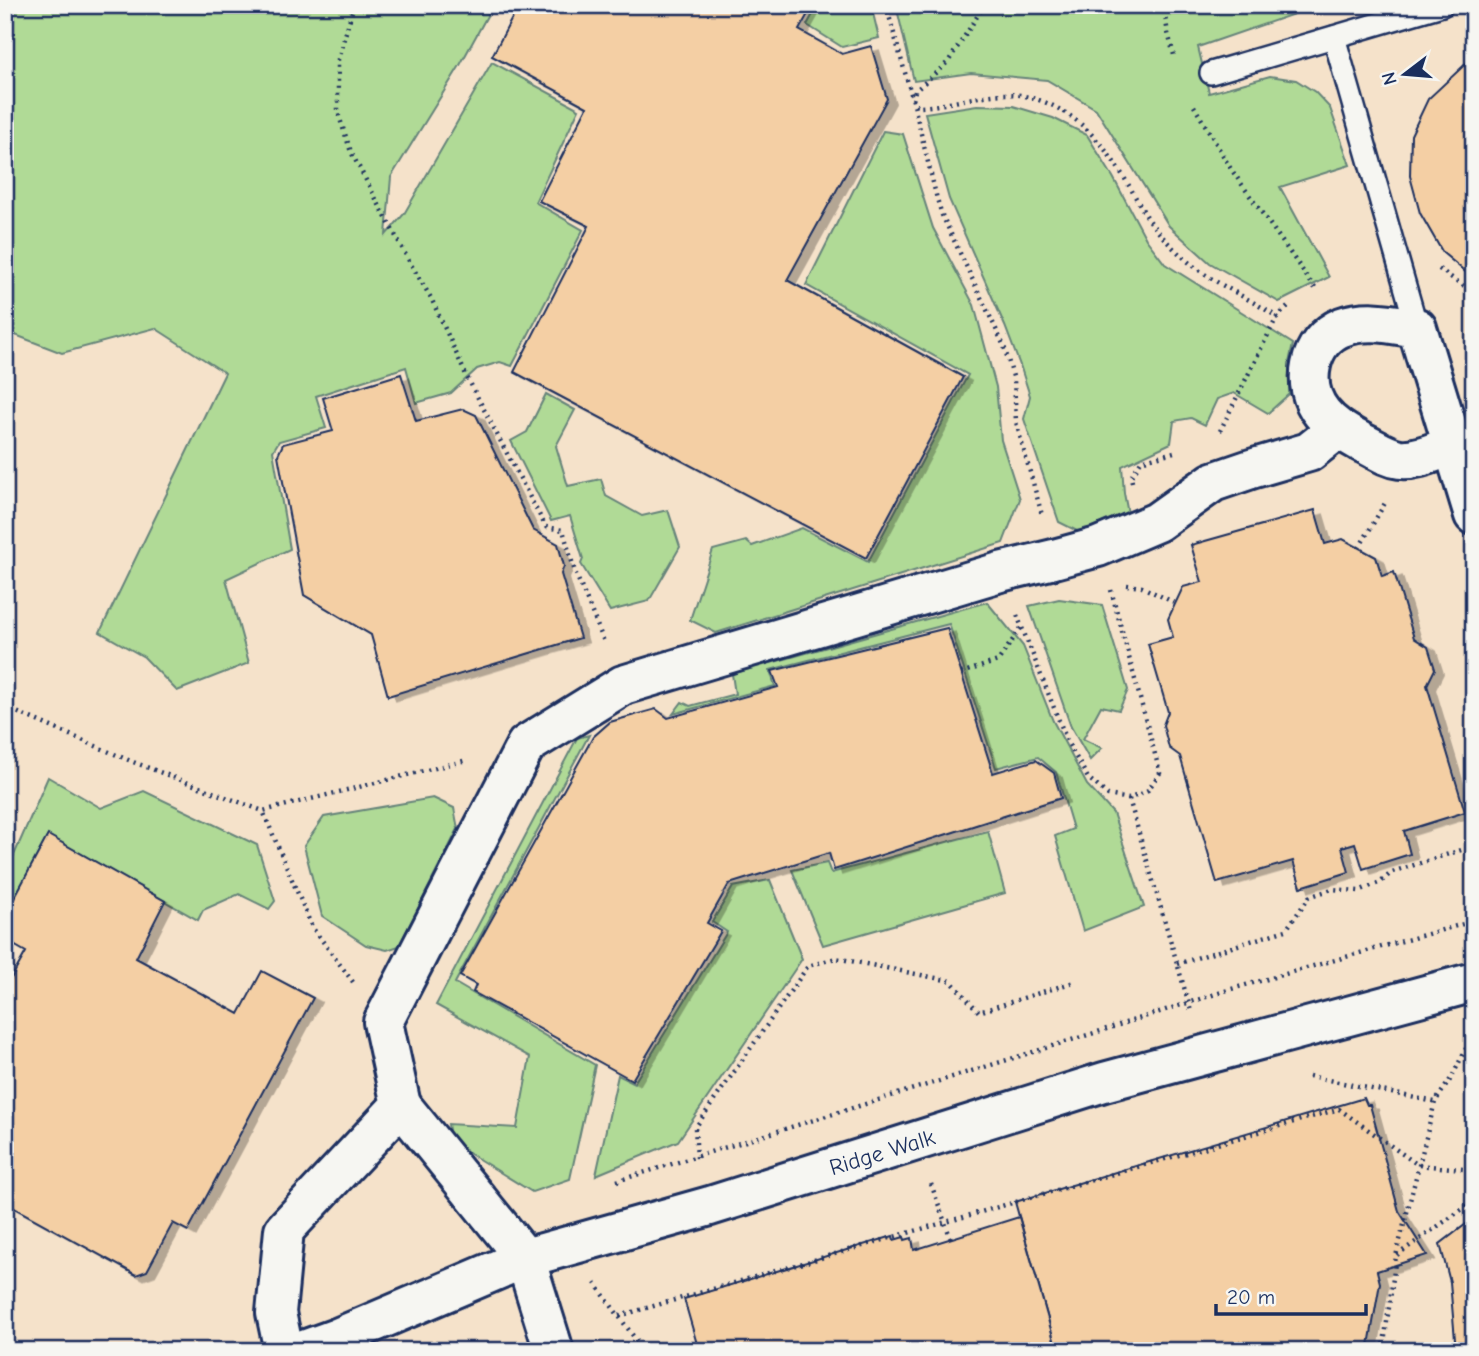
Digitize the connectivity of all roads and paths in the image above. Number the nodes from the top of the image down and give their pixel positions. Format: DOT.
graph roads {
  1 [pos="354,5"];
  2 [pos="886,5"];
  3 [pos="985,5"];
  4 [pos="1163,5"];
  5 [pos="1442,5"];
  6 [pos="1334,37"];
  7 [pos="1178,68"];
  8 [pos="1211,73"];
  9 [pos="913,101"];
  10 [pos="1192,102"];
  11 [pos="1417,328"];
  12 [pos="1331,337"];
  13 [pos="1338,429"];
  14 [pos="1452,446"];
  15 [pos="1388,498"];
  16 [pos="1474,515"];
  17 [pos="1359,548"];
  18 [pos="1054,559"];
  19 [pos="1103,564"];
  20 [pos="1000,572"];
  21 [pos="1175,603"];
  22 [pos="1021,627"];
  23 [pos="961,673"];
  24 [pos="623,685"];
  25 [pos="5,707"];
  26 [pos="526,745"];
  27 [pos="1129,799"];
  28 [pos="264,811"];
  29 [pos="1474,846"];
  30 [pos="1177,964"];
  31 [pos="1074,982"];
  32 [pos="1474,982"];
  33 [pos="383,1022"];
  34 [pos="1474,1032"];
  35 [pos="1205,1055"];
  36 [pos="1299,1074"];
  37 [pos="1435,1101"];
  38 [pos="401,1105"];
  39 [pos="917,1142"];
  40 [pos="1418,1166"];
  41 [pos="1474,1170"];
  42 [pos="1474,1202"];
  43 [pos="710,1206"];
  44 [pos="944,1222"];
  45 [pos="951,1239"];
  46 [pos="568,1246"];
  47 [pos="1396,1256"];
  48 [pos="525,1258"];
  49 [pos="619,1316"];
  50 [pos="1055,1344"];
  51 [pos="284,1351"];
  52 [pos="301,1351"];
  53 [pos="554,1351"];
  54 [pos="644,1351"];
  55 [pos="1032,1351"];
  56 [pos="1383,1351"];
  1 -- 24 [label="path"];
  2 -- 9 [label="path"];
  3 -- 9 [label="path"];
  4 -- 7 [label="path"];
  5 -- 6 [label="lane"];
  6 -- 8 [label="lane"];
  6 -- 11 [label="lane"];
  9 -- 12 [label="path"];
  9 -- 18 [label="path"];
  10 -- 12 [label="path"];
  11 -- 12 [label="street"];
  11 -- 14 [label="street"];
  12 -- 13 [label="street"];
  13 -- 14 [label="street"];
  13 -- 19 [label="street"];
  14 -- 16 [label="street"];
  15 -- 17 [label="path"];
  18 -- 19 [label="street"];
  18 -- 20 [label="street"];
  19 -- 21 [label="path"];
  19 -- 27 [label="path"];
  20 -- 22 [label="path"];
  20 -- 24 [label="street"];
  22 -- 23 [label="path"];
  22 -- 27 [label="path"];
  24 -- 26 [label="street"];
  25 -- 28 [label="path"];
  26 -- 28 [label="path"];
  26 -- 33 [label="street"];
  27 -- 30 [label="path"];
  28 -- 33 [label="path"];
  29 -- 30 [label="path"];
  30 -- 35 [label="path"];
  31 -- 43 [label="path"];
  32 -- 35 [label="street, Ridge Walk"];
  33 -- 38 [label="street"];
  34 -- 37 [label="path"];
  35 -- 39 [label="street, Ridge Walk"];
  36 -- 37 [label="path"];
  37 -- 40 [label="path"];
  38 -- 48 [label="street"];
  38 -- 51 [label="street"];
  39 -- 43 [label="street, Ridge Walk"];
  39 -- 44 [label="path"];
  40 -- 41 [label="path"];
  40 -- 44 [label="path"];
  40 -- 47 [label="path"];
  42 -- 47 [label="path"];
  43 -- 46 [label="street, Ridge Walk"];
  44 -- 45 [label="path"];
  44 -- 49 [label="path"];
  46 -- 48 [label="street, Ridge Walk"];
  46 -- 49 [label="path"];
  47 -- 56 [label="path"];
  48 -- 52 [label="street, Ridge Walk"];
  48 -- 53 [label="street"];
  49 -- 54 [label="path"];
  50 -- 55 [label="path"];
}
